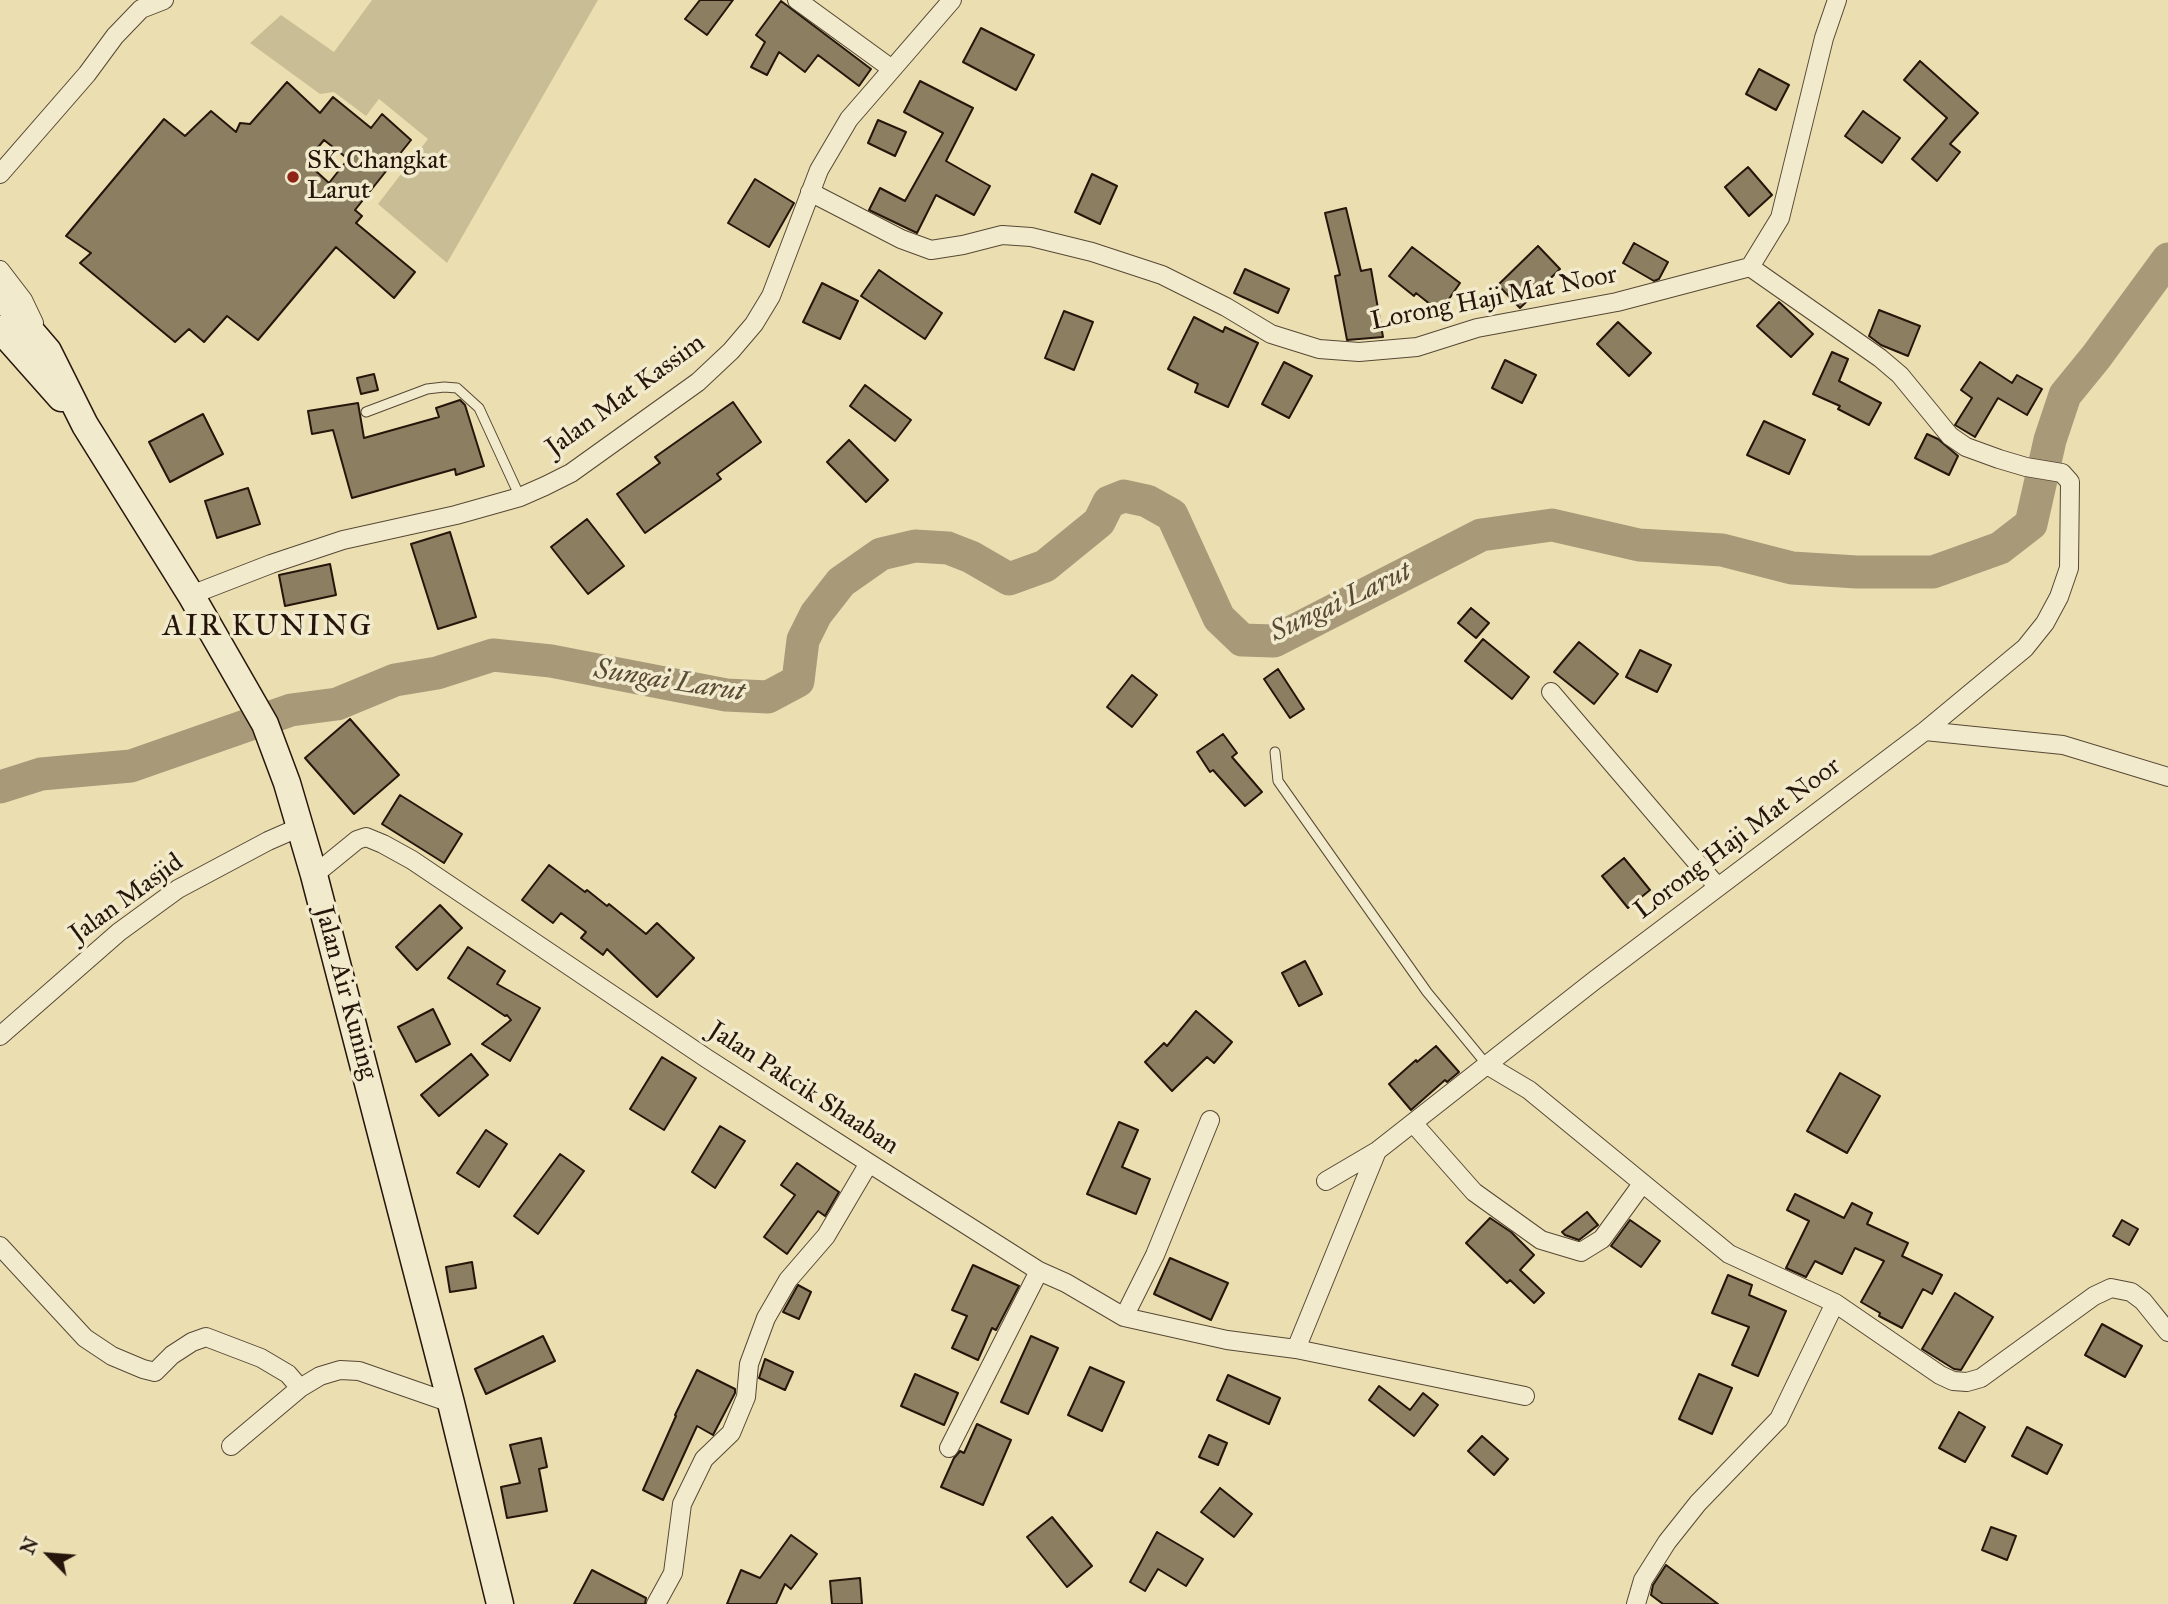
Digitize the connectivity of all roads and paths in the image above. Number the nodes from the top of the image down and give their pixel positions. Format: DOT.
graph roads {
  1 [pos="164,0"];
  2 [pos="797,0"];
  3 [pos="952,0"];
  4 [pos="1838,0"];
  5 [pos="891,69"];
  6 [pos="0,174"];
  7 [pos="810,192"];
  8 [pos="1750,267"];
  9 [pos="0,270"];
  10 [pos="0,295"];
  11 [pos="0,329"];
  12 [pos="48,351"];
  13 [pos="366,412"];
  14 [pos="85,425"];
  15 [pos="520,496"];
  16 [pos="191,595"];
  17 [pos="1551,692"];
  18 [pos="1925,731"];
  19 [pos="1275,752"];
  20 [pos="2165,772"];
  21 [pos="300,827"];
  22 [pos="314,875"];
  23 [pos="1717,886"];
  24 [pos="0,1036"];
  25 [pos="1487,1065"];
  26 [pos="1210,1120"];
  27 [pos="1413,1123"];
  28 [pos="1377,1151"];
  29 [pos="869,1163"];
  30 [pos="1326,1181"];
  31 [pos="1642,1184"];
  32 [pos="0,1246"];
  33 [pos="1039,1271"];
  34 [pos="1835,1303"];
  35 [pos="1124,1317"];
  36 [pos="2168,1332"];
  37 [pos="1296,1349"];
  38 [pos="300,1388"];
  39 [pos="1525,1396"];
  40 [pos="451,1403"];
  41 [pos="231,1446"];
  42 [pos="949,1448"];
  43 [pos="500,1604"];
  44 [pos="656,1604"];
  45 [pos="1636,1604"];
  1 -- 6 [label="street"];
  2 -- 5 [label="street"];
  3 -- 5 [label="street, Jalan Mat Kassim"];
  4 -- 8 [label="street"];
  5 -- 7 [label="street, Jalan Mat Kassim"];
  7 -- 8 [label="street, Lorong Haji Mat Noor"];
  7 -- 15 [label="street, Jalan Mat Kassim"];
  8 -- 18 [label="street, Lorong Haji Mat Noor"];
  9 -- 12 [label="street"];
  10 -- 12 [label="main road, Jalan Air Kuning"];
  11 -- 14 [label="main road, Jalan Air Kuning"];
  12 -- 14 [label="main road, Jalan Air Kuning"];
  13 -- 15 [label="lane"];
  14 -- 16 [label="main road, Jalan Air Kuning"];
  15 -- 16 [label="street, Jalan Mat Kassim"];
  16 -- 21 [label="main road, Jalan Air Kuning"];
  17 -- 23 [label="street"];
  18 -- 20 [label="street"];
  18 -- 23 [label="street, Lorong Haji Mat Noor"];
  19 -- 25 [label="lane"];
  21 -- 22 [label="main road, Jalan Air Kuning"];
  21 -- 24 [label="street, Jalan Masjid"];
  22 -- 29 [label="street, Jalan Pakcik Shaaban"];
  22 -- 40 [label="main road, Jalan Air Kuning"];
  23 -- 25 [label="street, Lorong Haji Mat Noor"];
  25 -- 27 [label="street, Lorong Haji Mat Noor"];
  25 -- 31 [label="street"];
  26 -- 35 [label="street"];
  27 -- 28 [label="street, Lorong Haji Mat Noor"];
  27 -- 31 [label="street"];
  28 -- 30 [label="street, Lorong Haji Mat Noor"];
  28 -- 37 [label="street"];
  29 -- 33 [label="street, Jalan Pakcik Shaaban"];
  29 -- 44 [label="street"];
  31 -- 34 [label="street"];
  32 -- 38 [label="street"];
  33 -- 35 [label="street, Jalan Pakcik Shaaban"];
  33 -- 42 [label="street"];
  34 -- 36 [label="street"];
  34 -- 45 [label="street"];
  35 -- 37 [label="street, Jalan Pakcik Shaaban"];
  37 -- 39 [label="street, Jalan Pakcik Shaaban"];
  38 -- 40 [label="street"];
  38 -- 41 [label="street"];
  40 -- 43 [label="main road, Jalan Air Kuning"];
}
